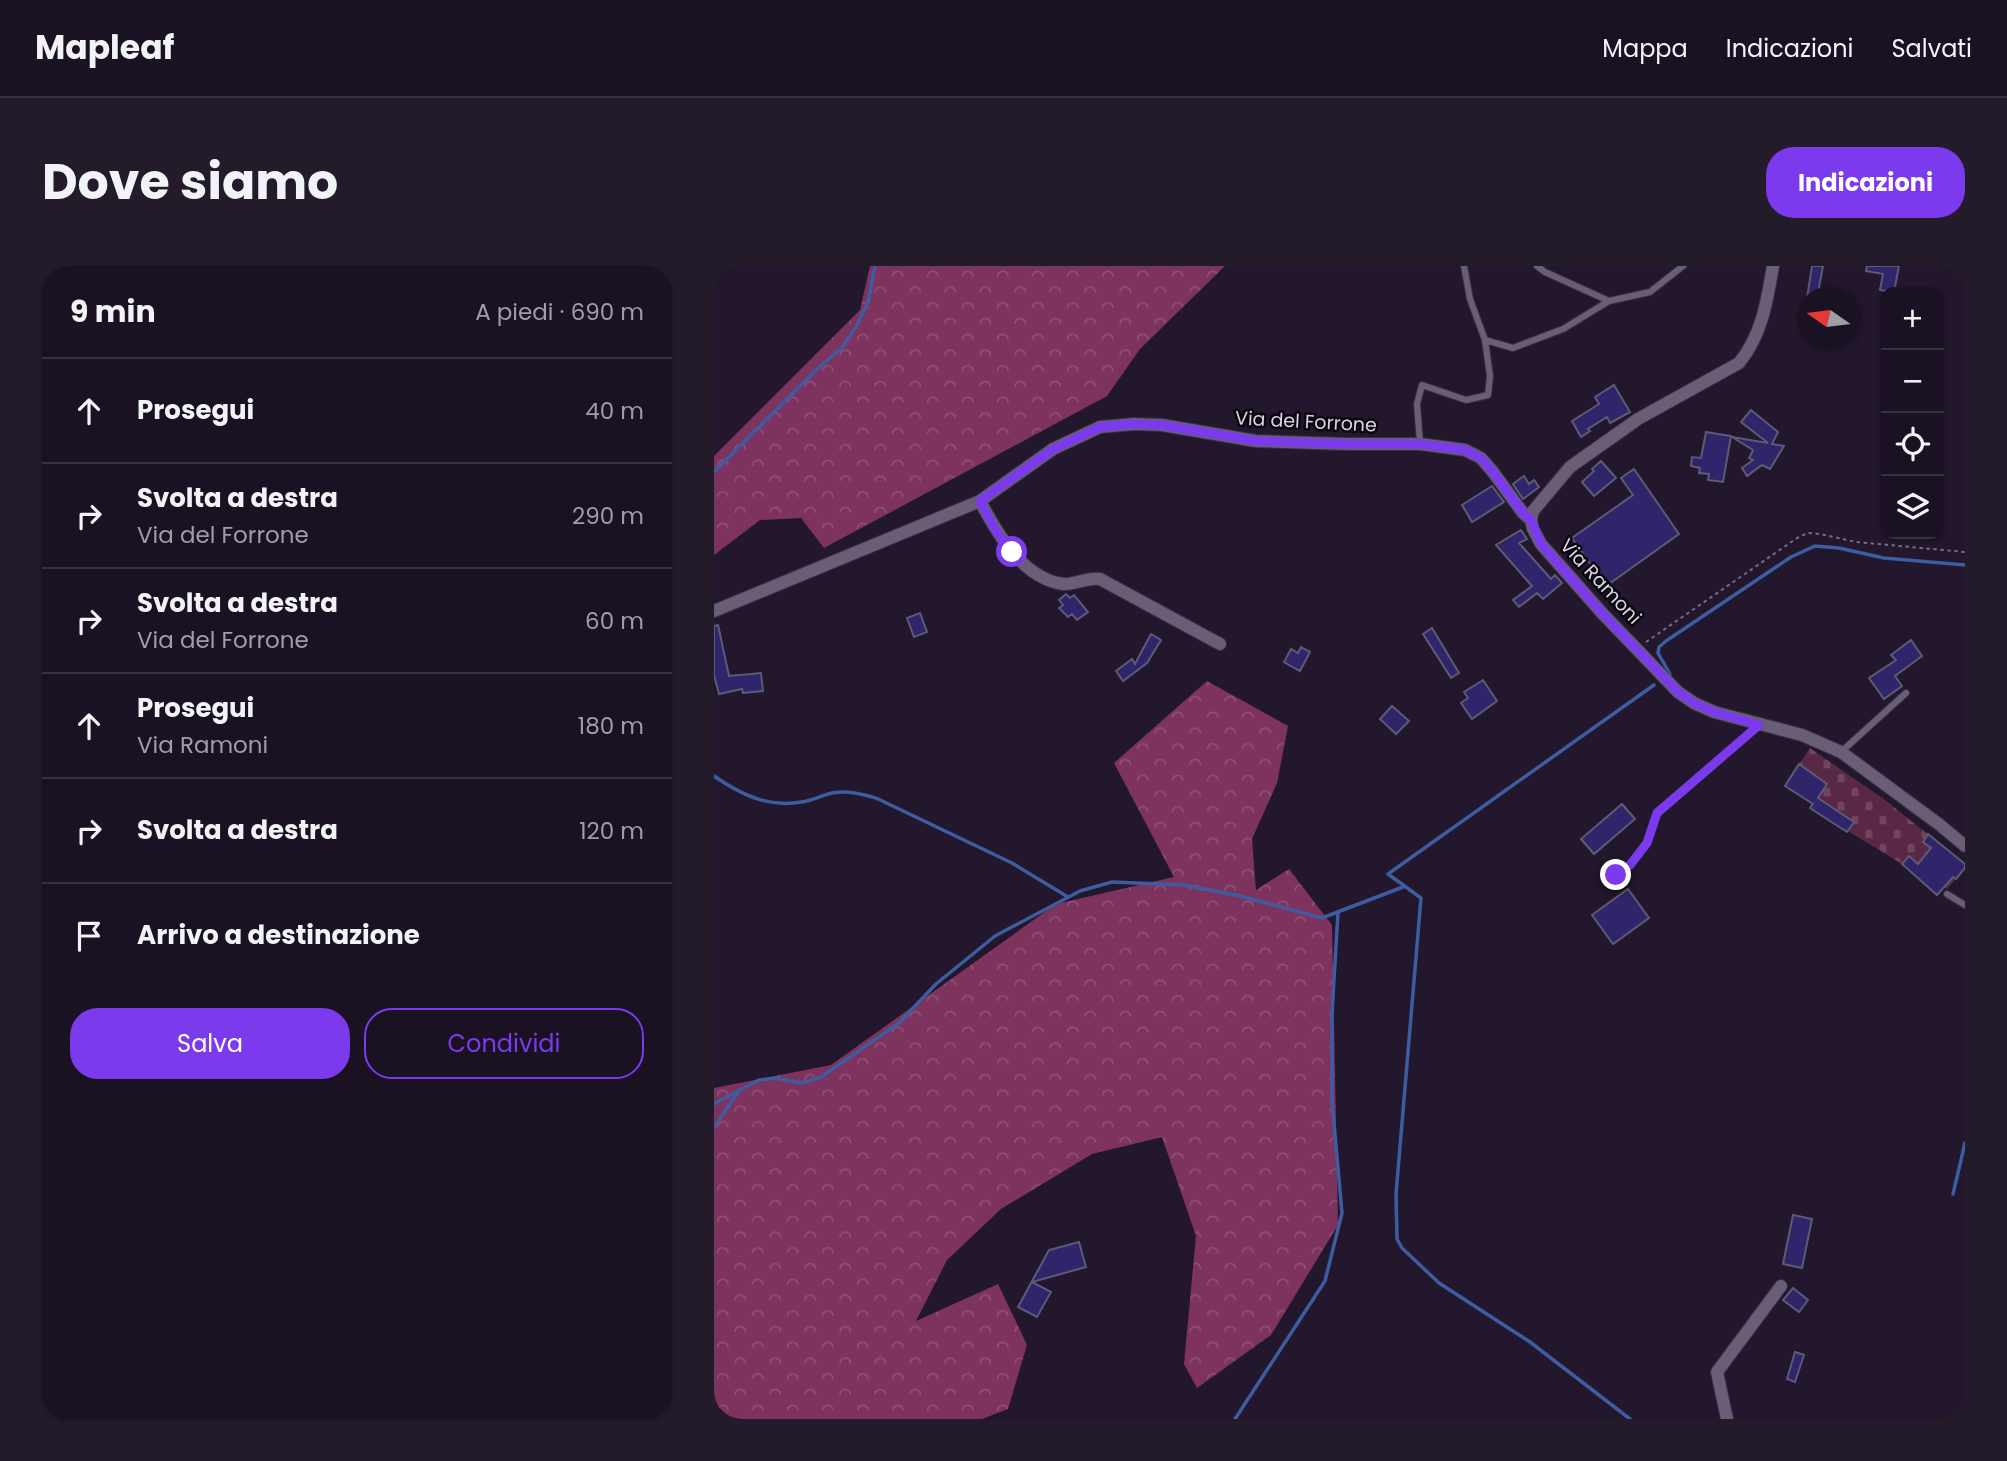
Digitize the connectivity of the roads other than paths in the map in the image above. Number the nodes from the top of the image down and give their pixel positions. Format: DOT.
graph roads {
  1 [pos="1464,266"];
  2 [pos="1537,266"];
  3 [pos="1683,266"];
  4 [pos="1773,266"];
  5 [pos="1609,301"];
  6 [pos="1485,340"];
  7 [pos="1420,444"];
  8 [pos="980,501"];
  9 [pos="1531,520"];
  10 [pos="714,611"];
  11 [pos="1220,644"];
  12 [pos="1906,693"];
  13 [pos="1759,725"];
  14 [pos="1841,752"];
  15 [pos="1965,846"];
  16 [pos="1616,875"];
  17 [pos="1947,894"];
  18 [pos="1965,905"];
  19 [pos="1781,1286"];
  20 [pos="1727,1419"];
  1 -- 6 [label="lane"];
  2 -- 5 [label="lane"];
  3 -- 5 [label="lane"];
  4 -- 9 [label="street"];
  5 -- 6 [label="lane"];
  6 -- 7 [label="lane"];
  7 -- 8 [label="street, Via del Forrone"];
  7 -- 9 [label="street, Via del Forrone"];
  8 -- 10 [label="street, Via del Forrone"];
  8 -- 11 [label="street"];
  9 -- 13 [label="street, Via Ramoni"];
  12 -- 14 [label="lane"];
  13 -- 14 [label="street, Via Ramoni"];
  13 -- 16 [label="lane"];
  14 -- 15 [label="street, Via Ramoni"];
  17 -- 18 [label="lane"];
  19 -- 20 [label="street"];
}
